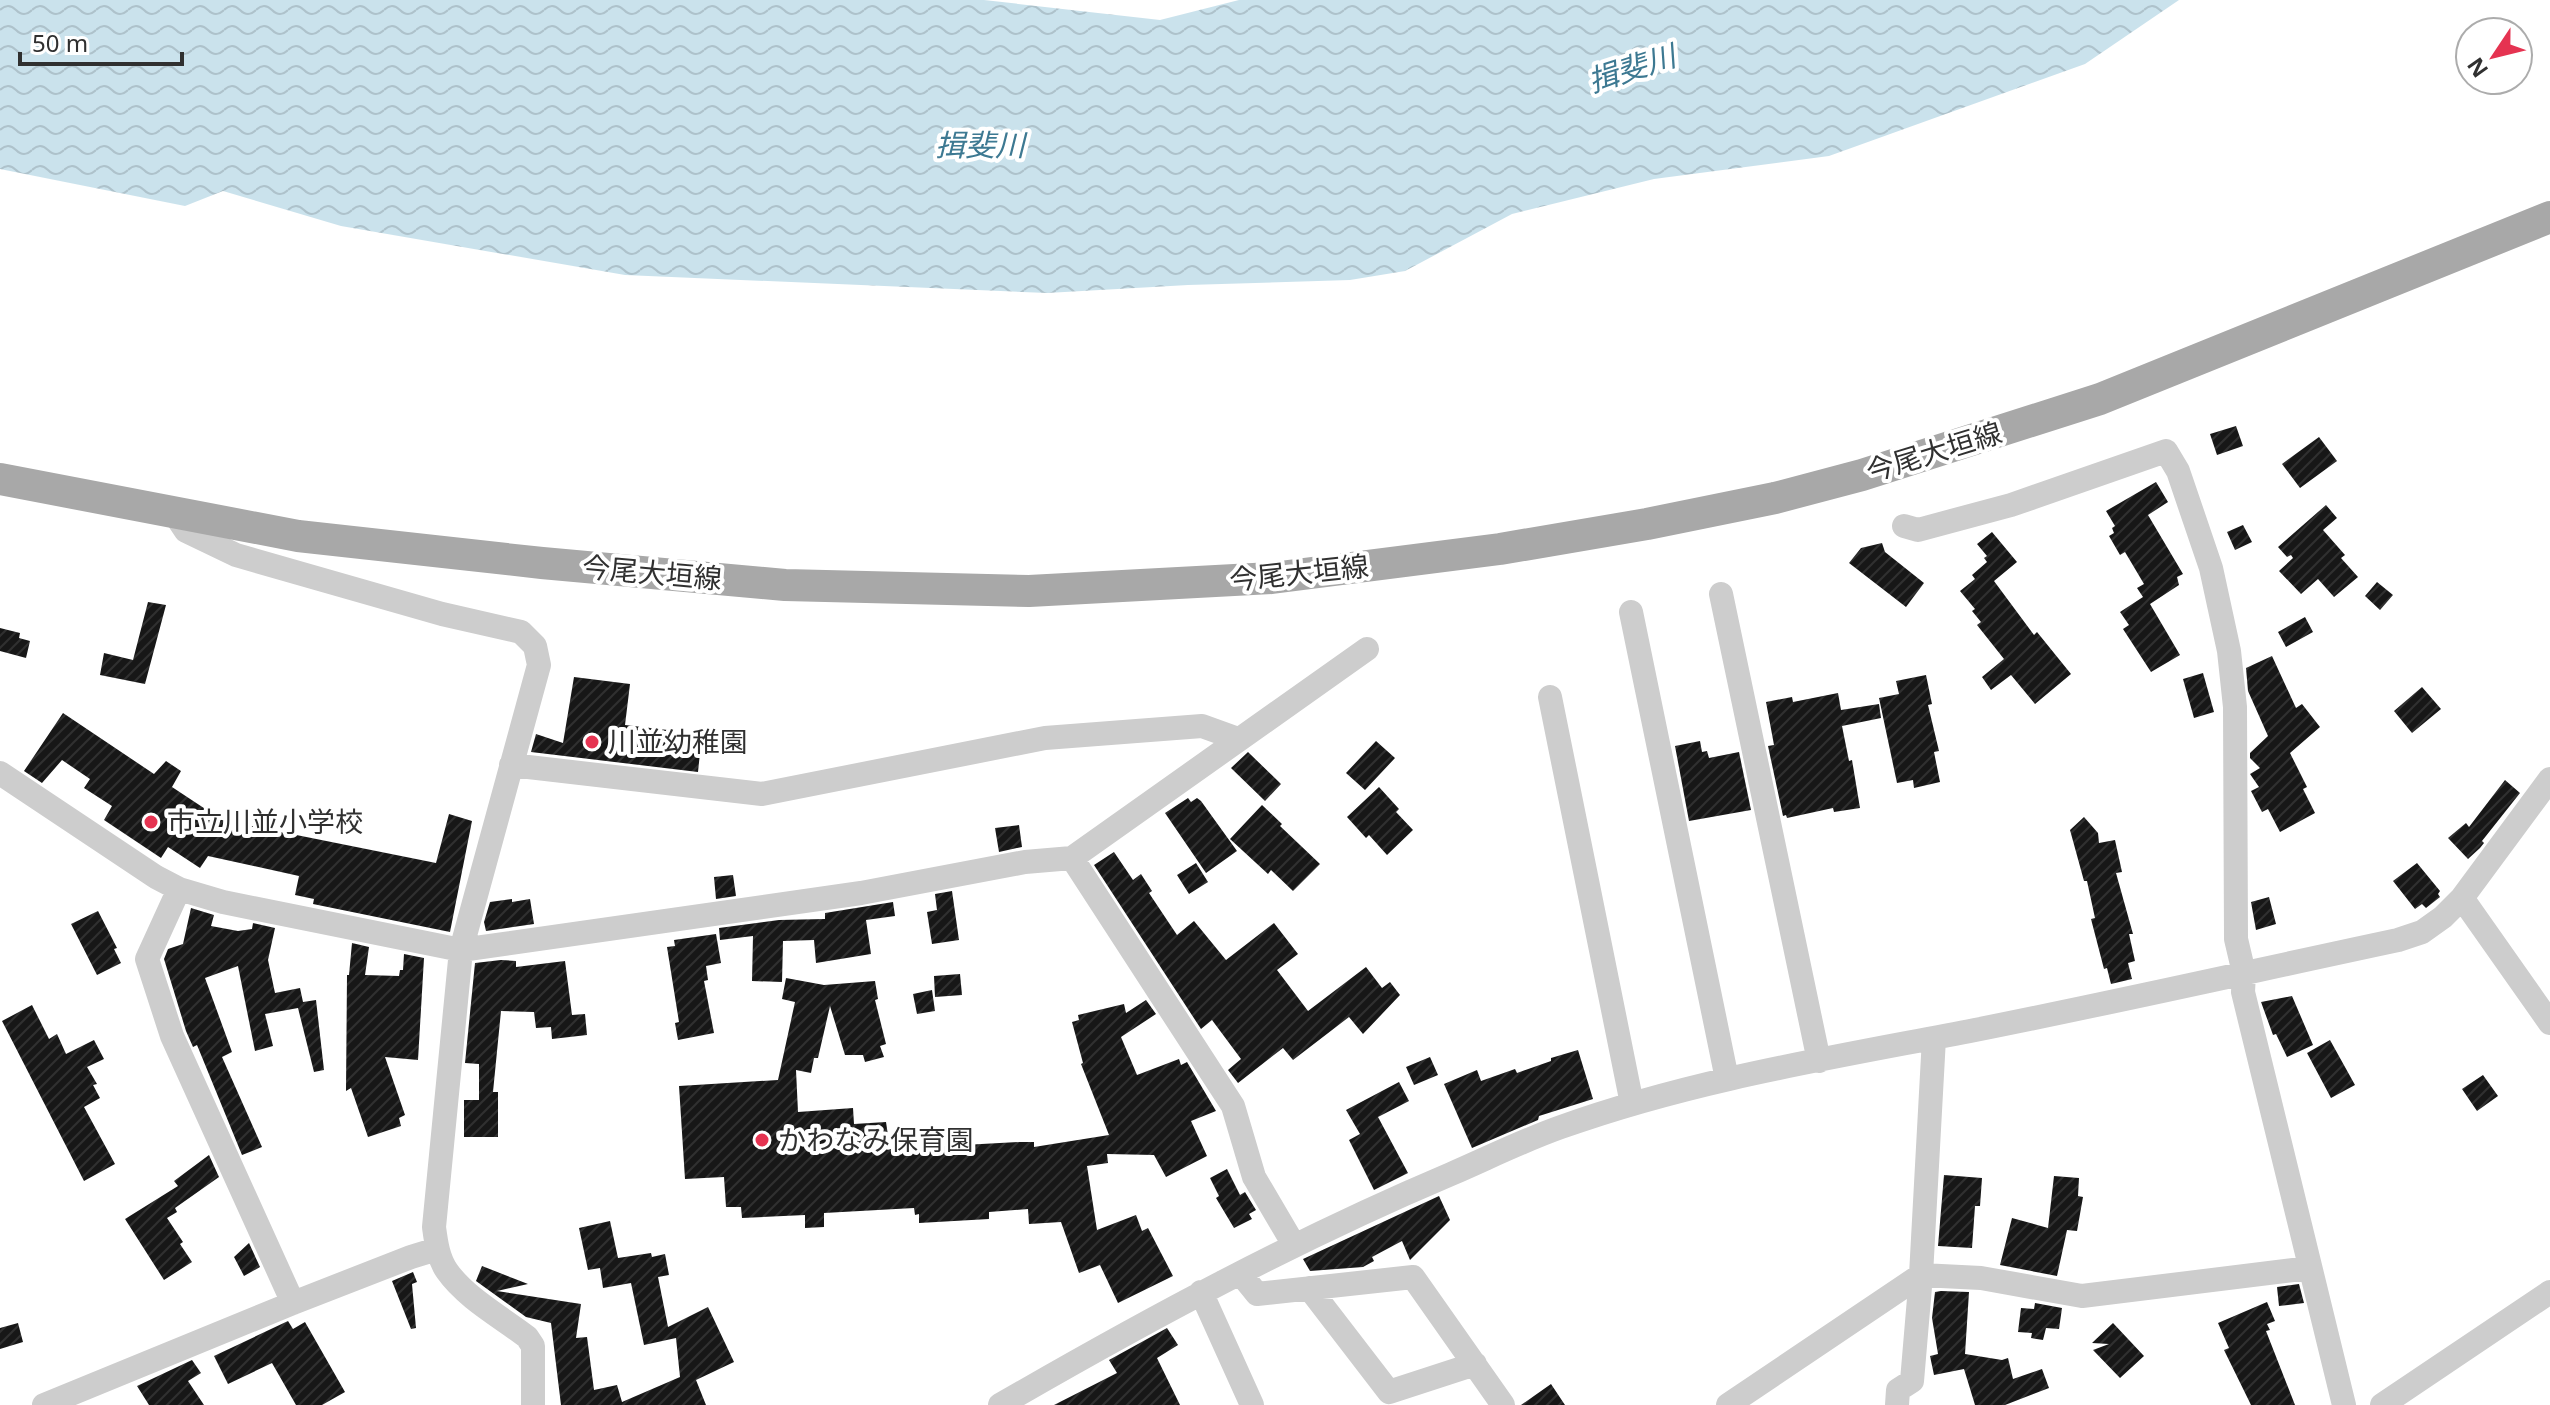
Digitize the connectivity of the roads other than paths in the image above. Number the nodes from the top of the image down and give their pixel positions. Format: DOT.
graph roads {
  1 [pos="2550,217"];
  2 [pos="0,479"];
  3 [pos="174,513"];
  4 [pos="1904,526"];
  5 [pos="1721,594"];
  6 [pos="1631,612"];
  7 [pos="1367,649"];
  8 [pos="1550,697"];
  9 [pos="1238,739"];
  10 [pos="511,765"];
  11 [pos="0,773"];
  12 [pos="2550,779"];
  13 [pos="1072,858"];
  14 [pos="179,889"];
  15 [pos="2462,898"];
  16 [pos="461,950"];
  17 [pos="2244,973"];
  18 [pos="2550,1023"];
  19 [pos="1934,1038"];
  20 [pos="1819,1061"];
  21 [pos="1727,1079"];
  22 [pos="1632,1104"];
  23 [pos="1294,1245"];
  24 [pos="437,1249"];
  25 [pos="2310,1268"];
  26 [pos="1240,1273"];
  27 [pos="1921,1275"];
  28 [pos="1309,1288"];
  29 [pos="1201,1292"];
  30 [pos="2550,1292"];
  31 [pos="293,1303"];
  32 [pos="1475,1364"];
  33 [pos="44,1405"];
  34 [pos="533,1405"];
  35 [pos="1000,1405"];
  36 [pos="1252,1405"];
  37 [pos="1503,1405"];
  38 [pos="1728,1405"];
  39 [pos="1897,1405"];
  40 [pos="2344,1405"];
  41 [pos="2382,1405"];
  1 -- 3 [label="main road, 今尾大垣線"];
  2 -- 3 [label="main road, 今尾大垣線"];
  3 -- 10 [label="street"];
  4 -- 17 [label="street"];
  5 -- 20 [label="street"];
  6 -- 21 [label="street"];
  7 -- 9 [label="street"];
  8 -- 22 [label="street"];
  9 -- 10 [label="street"];
  9 -- 13 [label="street"];
  10 -- 16 [label="street"];
  11 -- 14 [label="street"];
  12 -- 15 [label="street"];
  13 -- 16 [label="street"];
  13 -- 23 [label="street"];
  14 -- 16 [label="street"];
  14 -- 31 [label="street"];
  15 -- 17 [label="street"];
  15 -- 18 [label="street"];
  16 -- 24 [label="street"];
  17 -- 19 [label="street"];
  17 -- 25 [label="street"];
  19 -- 20 [label="street"];
  19 -- 27 [label="street"];
  20 -- 21 [label="street"];
  21 -- 22 [label="street"];
  22 -- 23 [label="street"];
  23 -- 26 [label="street"];
  24 -- 31 [label="street"];
  24 -- 34 [label="street"];
  25 -- 27 [label="street"];
  25 -- 40 [label="street"];
  26 -- 28 [label="street"];
  26 -- 29 [label="street"];
  27 -- 38 [label="street"];
  27 -- 39 [label="street"];
  28 -- 32 [label="street"];
  28 -- 32 [label="street"];
  29 -- 35 [label="street"];
  29 -- 36 [label="street"];
  30 -- 41 [label="street"];
  31 -- 33 [label="street"];
  32 -- 37 [label="street"];
}
